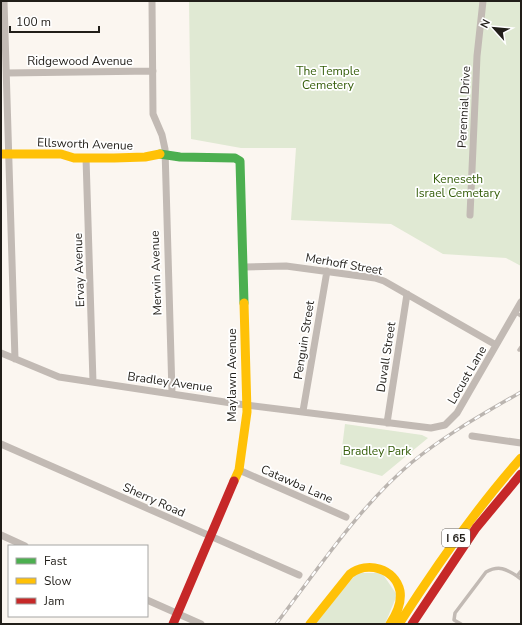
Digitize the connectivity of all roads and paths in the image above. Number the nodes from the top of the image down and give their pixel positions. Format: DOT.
graph roads {
  1 [pos="4,1"];
  2 [pos="152,1"];
  3 [pos="483,1"];
  4 [pos="153,71"];
  5 [pos="7,73"];
  6 [pos="164,153"];
  7 [pos="5,154"];
  8 [pos="86,158"];
  9 [pos="239,159"];
  10 [pos="470,215"];
  11 [pos="244,267"];
  12 [pos="327,272"];
  13 [pos="407,294"];
  14 [pos="521,302"];
  15 [pos="518,314"];
  16 [pos="496,345"];
  17 [pos="1,353"];
  18 [pos="15,359"];
  19 [pos="93,382"];
  20 [pos="172,393"];
  21 [pos="246,404"];
  22 [pos="303,411"];
  23 [pos="387,423"];
  24 [pos="472,436"];
  25 [pos="521,443"];
  26 [pos="1,444"];
  27 [pos="521,458"];
  28 [pos="239,470"];
  29 [pos="521,474"];
  30 [pos="346,518"];
  31 [pos="1,535"];
  32 [pos="211,536"];
  33 [pos="24,545"];
  34 [pos="454,560"];
  35 [pos="521,571"];
  36 [pos="299,575"];
  37 [pos="517,576"];
  38 [pos="521,579"];
  39 [pos="148,600"];
  40 [pos="178,613"];
  41 [pos="173,624"];
  42 [pos="201,624"];
  43 [pos="310,624"];
  44 [pos="390,624"];
  45 [pos="399,624"];
  46 [pos="412,624"];
  47 [pos="422,624"];
  48 [pos="460,624"];
  1 -- 5 [label="street"];
  2 -- 4 [label="street, Merwin Avenue"];
  3 -- 10 [label="street, Perennial Drive"];
  4 -- 5 [label="street, Ridgewood Avenue"];
  4 -- 6 [label="street, Merwin Avenue"];
  5 -- 7 [label="street"];
  6 -- 8 [label="main road, Ellsworth Avenue"];
  6 -- 9 [label="main road, Ellsworth Avenue"];
  6 -- 20 [label="street, Merwin Avenue"];
  7 -- 8 [label="main road, Ellsworth Avenue"];
  7 -- 18 [label="street"];
  8 -- 19 [label="street, Ervay Avenue"];
  9 -- 11 [label="main road, Maylawn Avenue"];
  11 -- 12 [label="street, Merhoff Street"];
  11 -- 21 [label="main road, Maylawn Avenue"];
  12 -- 13 [label="street, Merhoff Street"];
  12 -- 22 [label="street, Penguin Street"];
  13 -- 16 [label="street, Merhoff Street"];
  13 -- 23 [label="street, Duvall Street"];
  14 -- 15 [label="street, Locust Lane"];
  15 -- 16 [label="street, Locust Lane"];
  16 -- 23 [label="street, Locust Lane"];
  17 -- 18 [label="street, Bradley Avenue"];
  18 -- 19 [label="street, Bradley Avenue"];
  19 -- 20 [label="street, Bradley Avenue"];
  20 -- 21 [label="street, Bradley Avenue"];
  21 -- 22 [label="street, Bradley Avenue"];
  21 -- 28 [label="main road, Maylawn Avenue"];
  22 -- 23 [label="street, Bradley Avenue"];
  24 -- 25 [label="street"];
  26 -- 32 [label="street, Sherry Road"];
  27 -- 45 [label="main road, I 65"];
  28 -- 30 [label="street, Catawba Lane"];
  28 -- 32 [label="main road, Maylawn Avenue"];
  29 -- 34 [label="main road, I 65"];
  31 -- 33 [label="street"];
  32 -- 36 [label="street, Sherry Road"];
  32 -- 40 [label="main road, Maylawn Avenue"];
  34 -- 46 [label="main road, I 65"];
  34 -- 47 [label="main road"];
  35 -- 37 [label="lane"];
  37 -- 38 [label="lane"];
  37 -- 48 [label="lane"];
  39 -- 40 [label="street"];
  40 -- 41 [label="main road, Maylawn Avenue"];
  40 -- 42 [label="street"];
  43 -- 44 [label="main road"];
}
